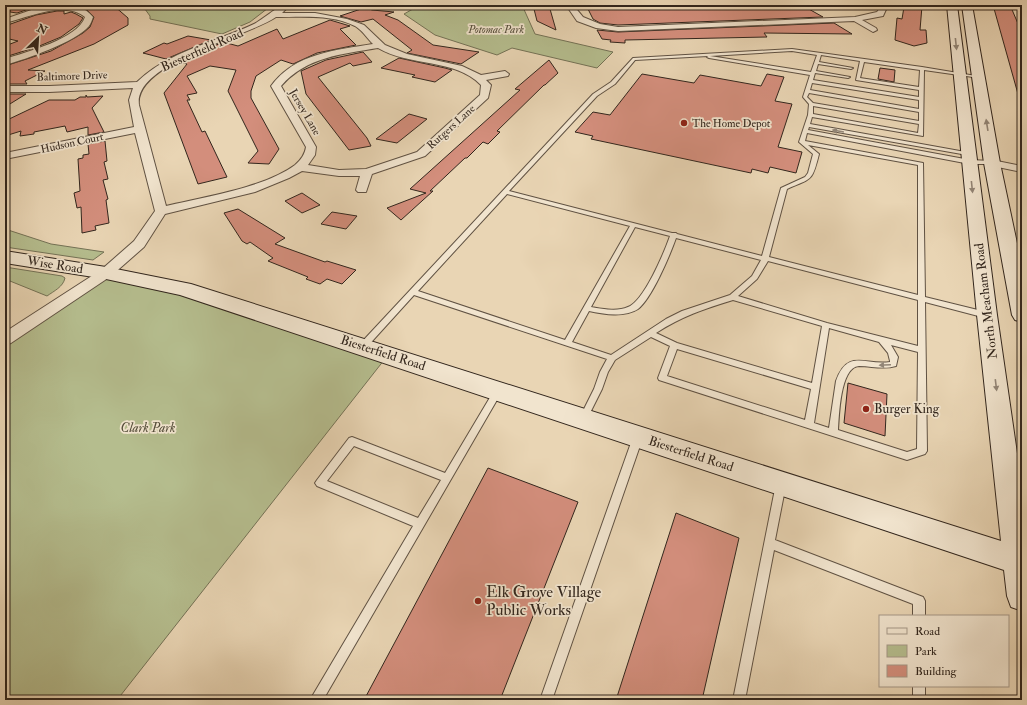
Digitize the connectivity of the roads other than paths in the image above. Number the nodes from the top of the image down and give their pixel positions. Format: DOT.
graph roads {
  1 [pos="53,5"];
  2 [pos="58,5"];
  3 [pos="287,5"];
  4 [pos="568,5"];
  5 [pos="885,5"];
  6 [pos="952,5"];
  7 [pos="967,5"];
  8 [pos="276,15"];
  9 [pos="855,19"];
  10 [pos="5,21"];
  11 [pos="873,30"];
  12 [pos="379,45"];
  13 [pos="820,53"];
  14 [pos="694,55"];
  15 [pos="862,60"];
  16 [pos="5,62"];
  17 [pos="817,63"];
  18 [pos="851,68"];
  19 [pos="922,68"];
  20 [pos="505,74"];
  21 [pos="960,74"];
  22 [pos="812,76"];
  23 [pos="848,77"];
  24 [pos="980,77"];
  25 [pos="481,78"];
  26 [pos="139,85"];
  27 [pos="5,89"];
  28 [pos="922,89"];
  29 [pos="807,91"];
  30 [pos="921,99"];
  31 [pos="811,104"];
  32 [pos="921,111"];
  33 [pos="810,116"];
  34 [pos="921,123"];
  35 [pos="871,126"];
  36 [pos="807,128"];
  37 [pos="139,129"];
  38 [pos="869,136"];
  39 [pos="802,142"];
  40 [pos="868,143"];
  41 [pos="866,154"];
  42 [pos="5,156"];
  43 [pos="969,158"];
  44 [pos="992,163"];
  45 [pos="300,167"];
  46 [pos="1022,169"];
  47 [pos="367,172"];
  48 [pos="362,190"];
  49 [pos="506,192"];
  50 [pos="564,206"];
  51 [pos="161,211"];
  52 [pos="560,212"];
  53 [pos="634,224"];
  54 [pos="674,234"];
  55 [pos="5,257"];
  56 [pos="765,257"];
  57 [pos="106,273"];
  58 [pos="412,292"];
  59 [pos="733,297"];
  60 [pos="922,298"];
  61 [pos="586,308"];
  62 [pos="987,315"];
  63 [pos="1022,315"];
  64 [pos="826,325"];
  65 [pos="650,333"];
  66 [pos="5,339"];
  67 [pos="881,339"];
  68 [pos="567,343"];
  69 [pos="674,345"];
  70 [pos="362,347"];
  71 [pos="921,350"];
  72 [pos="612,358"];
  73 [pos="816,387"];
  74 [pos="498,391"];
  75 [pos="583,419"];
  76 [pos="809,424"];
  77 [pos="833,433"];
  78 [pos="638,437"];
  79 [pos="447,478"];
  80 [pos="781,483"];
  81 [pos="420,524"];
  82 [pos="769,543"];
  83 [pos="1020,561"];
  84 [pos="1022,596"];
  85 [pos="919,615"];
  86 [pos="919,687"];
  87 [pos="316,700"];
  88 [pos="546,700"];
  89 [pos="739,700"];
  90 [pos="919,700"];
  1 -- 10 [label="street"];
  2 -- 16 [label="street"];
  3 -- 8 [label="street, Biesterfield Road"];
  4 -- 9 [label="street"];
  5 -- 9 [label="street"];
  6 -- 21 [label="main road, North Meacham Road, one-way"];
  7 -- 24 [label="main road"];
  8 -- 12 [label="street"];
  8 -- 26 [label="street, Biesterfield Road"];
  9 -- 11 [label="street"];
  12 -- 25 [label="street"];
  12 -- 45 [label="street, Jersey Lane"];
  13 -- 14 [label="lane"];
  13 -- 15 [label="lane"];
  13 -- 17 [label="lane"];
  14 -- 22 [label="lane"];
  14 -- 49 [label="lane"];
  15 -- 19 [label="lane"];
  15 -- 28 [label="lane"];
  17 -- 18 [label="lane"];
  17 -- 22 [label="lane"];
  19 -- 21 [label="lane"];
  19 -- 28 [label="lane"];
  20 -- 25 [label="street"];
  21 -- 24 [label="lane"];
  21 -- 43 [label="main road, North Meacham Road"];
  22 -- 23 [label="lane"];
  22 -- 29 [label="lane"];
  22 -- 30 [label="lane"];
  44 -- 24 [label="main road, one-way"];
  25 -- 47 [label="street, Rutgers Lane"];
  26 -- 27 [label="street, Baltimore Drive"];
  26 -- 37 [label="street"];
  28 -- 30 [label="lane"];
  29 -- 31 [label="lane"];
  29 -- 32 [label="lane"];
  30 -- 32 [label="lane"];
  31 -- 33 [label="lane"];
  31 -- 34 [label="lane"];
  32 -- 34 [label="lane"];
  33 -- 35 [label="lane"];
  33 -- 36 [label="lane"];
  34 -- 35 [label="lane"];
  35 -- 38 [label="lane"];
  38 -- 36 [label="lane, one-way"];
  36 -- 39 [label="lane"];
  36 -- 40 [label="lane"];
  37 -- 42 [label="street, Hudson Court"];
  37 -- 51 [label="street"];
  38 -- 40 [label="lane"];
  38 -- 43 [label="lane"];
  39 -- 41 [label="lane"];
  39 -- 56 [label="lane"];
  40 -- 41 [label="lane"];
  40 -- 43 [label="lane"];
  41 -- 60 [label="lane"];
  43 -- 44 [label="lane"];
  43 -- 62 [label="main road, North Meacham Road, one-way"];
  44 -- 46 [label="street"];
  44 -- 63 [label="main road"];
  45 -- 47 [label="street, Rutgers Lane"];
  45 -- 51 [label="street"];
  47 -- 48 [label="street"];
  49 -- 50 [label="lane"];
  49 -- 58 [label="lane"];
  50 -- 52 [label="lane"];
  50 -- 53 [label="lane"];
  51 -- 57 [label="street"];
  53 -- 54 [label="lane"];
  53 -- 61 [label="lane"];
  54 -- 56 [label="lane"];
  54 -- 61 [label="lane"];
  55 -- 57 [label="main road, Wise Road"];
  56 -- 59 [label="lane"];
  56 -- 60 [label="lane"];
  57 -- 66 [label="street"];
  57 -- 70 [label="main road, Biesterfield Road"];
  58 -- 68 [label="lane"];
  58 -- 70 [label="lane"];
  59 -- 64 [label="lane"];
  59 -- 65 [label="lane"];
  60 -- 62 [label="lane"];
  60 -- 71 [label="lane"];
  61 -- 68 [label="lane"];
  62 -- 83 [label="main road, North Meacham Road, one-way"];
  64 -- 67 [label="lane"];
  64 -- 73 [label="lane"];
  65 -- 69 [label="lane"];
  65 -- 72 [label="lane"];
  67 -- 71 [label="lane"];
  67 -- 77 [label="lane, one-way"];
  68 -- 72 [label="lane"];
  69 -- 73 [label="lane"];
  69 -- 76 [label="lane"];
  70 -- 74 [label="main road, Biesterfield Road"];
  71 -- 77 [label="lane"];
  72 -- 75 [label="lane"];
  73 -- 76 [label="lane"];
  74 -- 75 [label="main road, Biesterfield Road"];
  74 -- 79 [label="lane"];
  75 -- 78 [label="main road, Biesterfield Road"];
  76 -- 77 [label="lane"];
  78 -- 80 [label="main road, Biesterfield Road"];
  78 -- 88 [label="lane"];
  79 -- 81 [label="lane"];
  79 -- 81 [label="lane"];
  80 -- 82 [label="lane"];
  80 -- 83 [label="main road, Biesterfield Road"];
  81 -- 87 [label="lane"];
  82 -- 85 [label="lane"];
  82 -- 89 [label="lane"];
  83 -- 84 [label="main road, North Meacham Road"];
  86 -- 90 [label="lane"];
}
